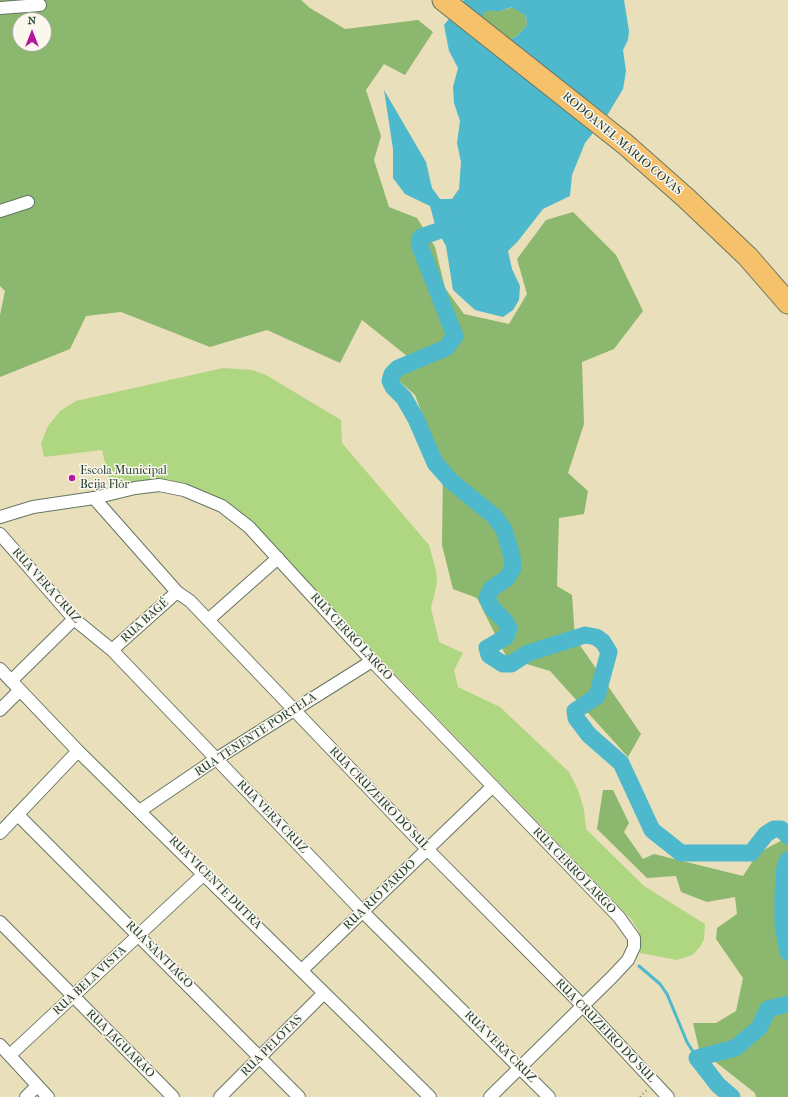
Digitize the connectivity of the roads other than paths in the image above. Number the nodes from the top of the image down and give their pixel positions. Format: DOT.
graph roads {
  1 [pos="443,0"];
  2 [pos="40,5"];
  3 [pos="0,8"];
  4 [pos="28,202"];
  5 [pos="0,211"];
  6 [pos="788,304"];
  7 [pos="94,498"];
  8 [pos="0,518"];
  9 [pos="0,534"];
  10 [pos="278,558"];
  11 [pos="178,592"];
  12 [pos="74,619"];
  13 [pos="208,620"];
  14 [pos="112,650"];
  15 [pos="372,661"];
  16 [pos="0,669"];
  17 [pos="11,681"];
  18 [pos="20,690"];
  19 [pos="0,710"];
  20 [pos="294,710"];
  21 [pos="78,751"];
  22 [pos="216,759"];
  23 [pos="493,786"];
  24 [pos="141,810"];
  25 [pos="18,815"];
  26 [pos="0,833"];
  27 [pos="427,849"];
  28 [pos="204,874"];
  29 [pos="363,912"];
  30 [pos="0,922"];
  31 [pos="139,935"];
  32 [pos="302,970"];
  33 [pos="324,993"];
  34 [pos="73,997"];
  35 [pos="583,1006"];
  36 [pos="0,1045"];
  37 [pos="10,1055"];
  38 [pos="261,1058"];
  39 [pos="520,1066"];
  40 [pos="37,1086"];
  41 [pos="26,1097"];
  42 [pos="48,1097"];
  43 [pos="173,1097"];
  44 [pos="220,1097"];
  45 [pos="299,1097"];
  46 [pos="430,1097"];
  47 [pos="490,1097"];
  48 [pos="549,1097"];
  49 [pos="668,1097"];
  1 -- 6 [label="highway, RODOANEL MÁRIO COVAS"];
  2 -- 3 [label="street"];
  4 -- 5 [label="street"];
  7 -- 8 [label="street, RUA CERRO LARGO"];
  7 -- 10 [label="street, RUA CERRO LARGO"];
  7 -- 11 [label="street, RUA CRUZEIRO DO SUL"];
  9 -- 12 [label="street, RUA VERA CRUZ"];
  10 -- 13 [label="street"];
  10 -- 15 [label="street, RUA CERRO LARGO"];
  11 -- 13 [label="street, RUA CRUZEIRO DO SUL"];
  11 -- 14 [label="street, RUA BAGÉ"];
  12 -- 14 [label="street, RUA VERA CRUZ"];
  12 -- 17 [label="street"];
  13 -- 20 [label="street, RUA CRUZEIRO DO SUL"];
  14 -- 22 [label="street, RUA VERA CRUZ"];
  15 -- 20 [label="street, RUA TENENTE PORTELA"];
  15 -- 23 [label="street, RUA CERRO LARGO"];
  16 -- 17 [label="street, RUA VICENTE DUTRA"];
  17 -- 18 [label="street, RUA VICENTE DUTRA"];
  18 -- 19 [label="street"];
  18 -- 21 [label="street, RUA VICENTE DUTRA"];
  20 -- 22 [label="street, RUA TENENTE PORTELA"];
  20 -- 27 [label="street, RUA CRUZEIRO DO SUL"];
  21 -- 24 [label="street, RUA VICENTE DUTRA"];
  21 -- 25 [label="street"];
  22 -- 24 [label="street, RUA TENENTE PORTELA"];
  22 -- 29 [label="street, RUA VERA CRUZ"];
  23 -- 27 [label="street, RUA RIO PARDO"];
  23 -- 35 [label="street, RUA CERRO LARGO"];
  24 -- 28 [label="street, RUA VICENTE DUTRA"];
  25 -- 26 [label="street"];
  25 -- 31 [label="street, RUA SANTIAGO"];
  27 -- 29 [label="street, RUA RIO PARDO"];
  27 -- 35 [label="street, RUA CRUZEIRO DO SUL"];
  28 -- 31 [label="street, RUA BELA VISTA"];
  28 -- 32 [label="street, RUA VICENTE DUTRA"];
  29 -- 32 [label="street, RUA RIO PARDO"];
  29 -- 39 [label="street, RUA VERA CRUZ"];
  30 -- 34 [label="street, RUA JAGUARÃO"];
  31 -- 34 [label="street, RUA BELA VISTA"];
  31 -- 38 [label="street, RUA SANTIAGO"];
  32 -- 33 [label="street, RUA VICENTE DUTRA"];
  33 -- 38 [label="street, RUA PELOTAS"];
  33 -- 46 [label="street, RUA VICENTE DUTRA"];
  34 -- 37 [label="street, RUA BELA VISTA"];
  34 -- 43 [label="street, RUA JAGUARÃO"];
  35 -- 39 [label="street"];
  35 -- 49 [label="street, RUA CRUZEIRO DO SUL"];
  36 -- 37 [label="street"];
  37 -- 40 [label="street"];
  38 -- 44 [label="street, RUA PELOTAS"];
  38 -- 45 [label="street, RUA SANTIAGO"];
  39 -- 47 [label="street"];
  39 -- 48 [label="street, RUA VERA CRUZ"];
  40 -- 41 [label="street"];
  40 -- 42 [label="street"];
}
